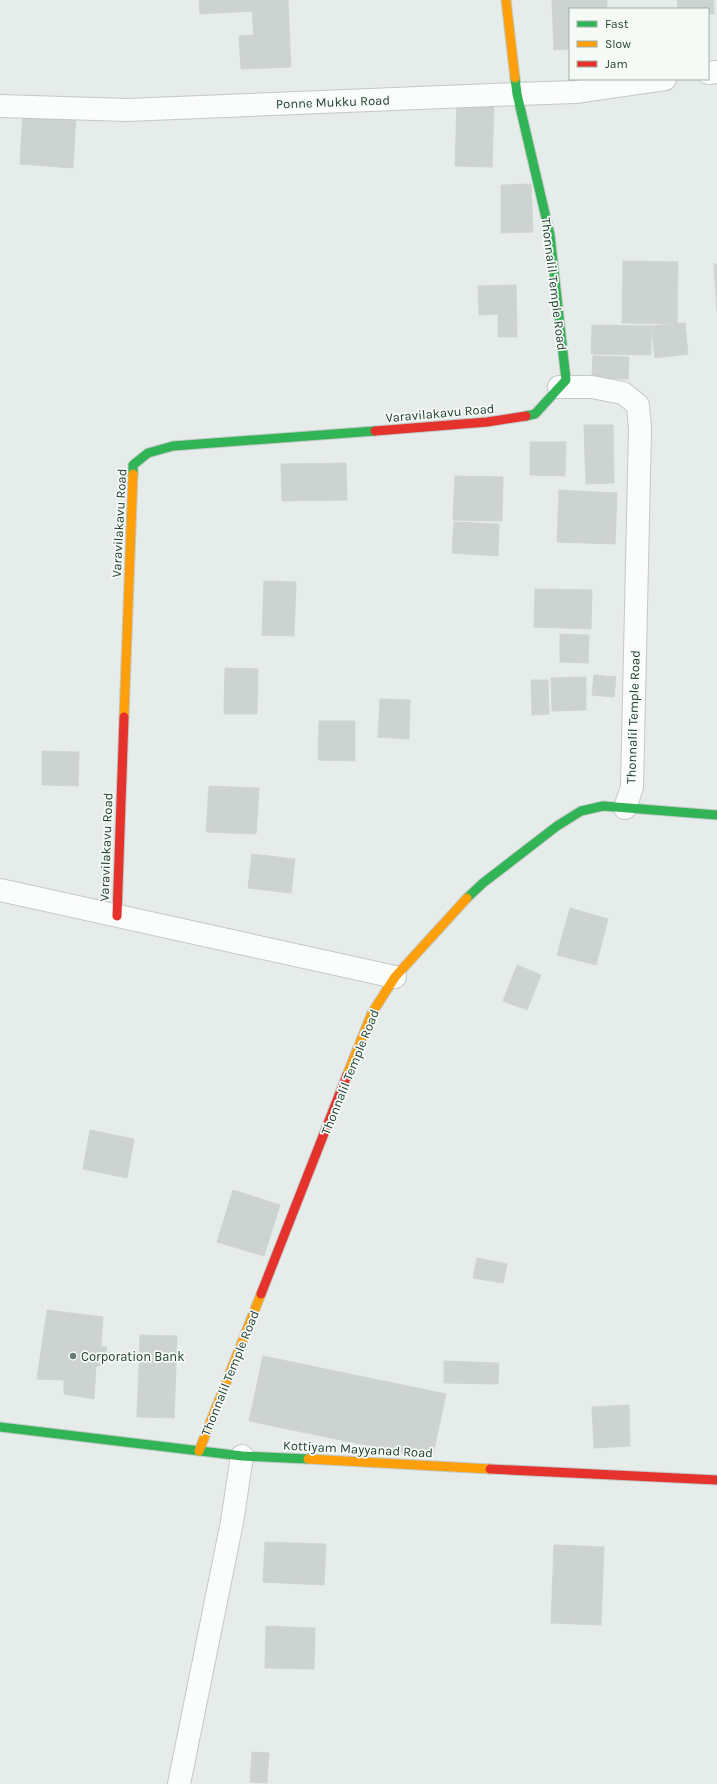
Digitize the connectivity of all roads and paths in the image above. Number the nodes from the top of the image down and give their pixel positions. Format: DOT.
graph roads {
  1 [pos="506,0"];
  2 [pos="658,80"];
  3 [pos="517,94"];
  4 [pos="0,106"];
  5 [pos="563,383"];
  6 [pos="625,808"];
  7 [pos="717,815"];
  8 [pos="0,890"];
  9 [pos="116,916"];
  10 [pos="395,977"];
  11 [pos="0,1427"];
  12 [pos="199,1451"];
  13 [pos="242,1456"];
  14 [pos="717,1480"];
  15 [pos="179,1784"];
  1 -- 3 [label="street, Thonnalil Temple Road"];
  2 -- 3 [label="street, Ponne Mukku Road"];
  3 -- 4 [label="street, Ponne Mukku Road"];
  3 -- 5 [label="street, Thonnalil Temple Road"];
  5 -- 6 [label="street, Thonnalil Temple Road"];
  5 -- 9 [label="street, Varavilakavu Road"];
  6 -- 7 [label="street"];
  6 -- 10 [label="street, Thonnalil Temple Road"];
  8 -- 9 [label="street"];
  9 -- 10 [label="street"];
  10 -- 12 [label="street, Thonnalil Temple Road"];
  11 -- 12 [label="street, Kottiyam Mayyanad Road"];
  12 -- 13 [label="street, Kottiyam Mayyanad Road"];
  13 -- 14 [label="street, Kottiyam Mayyanad Road"];
  13 -- 15 [label="street"];
}
